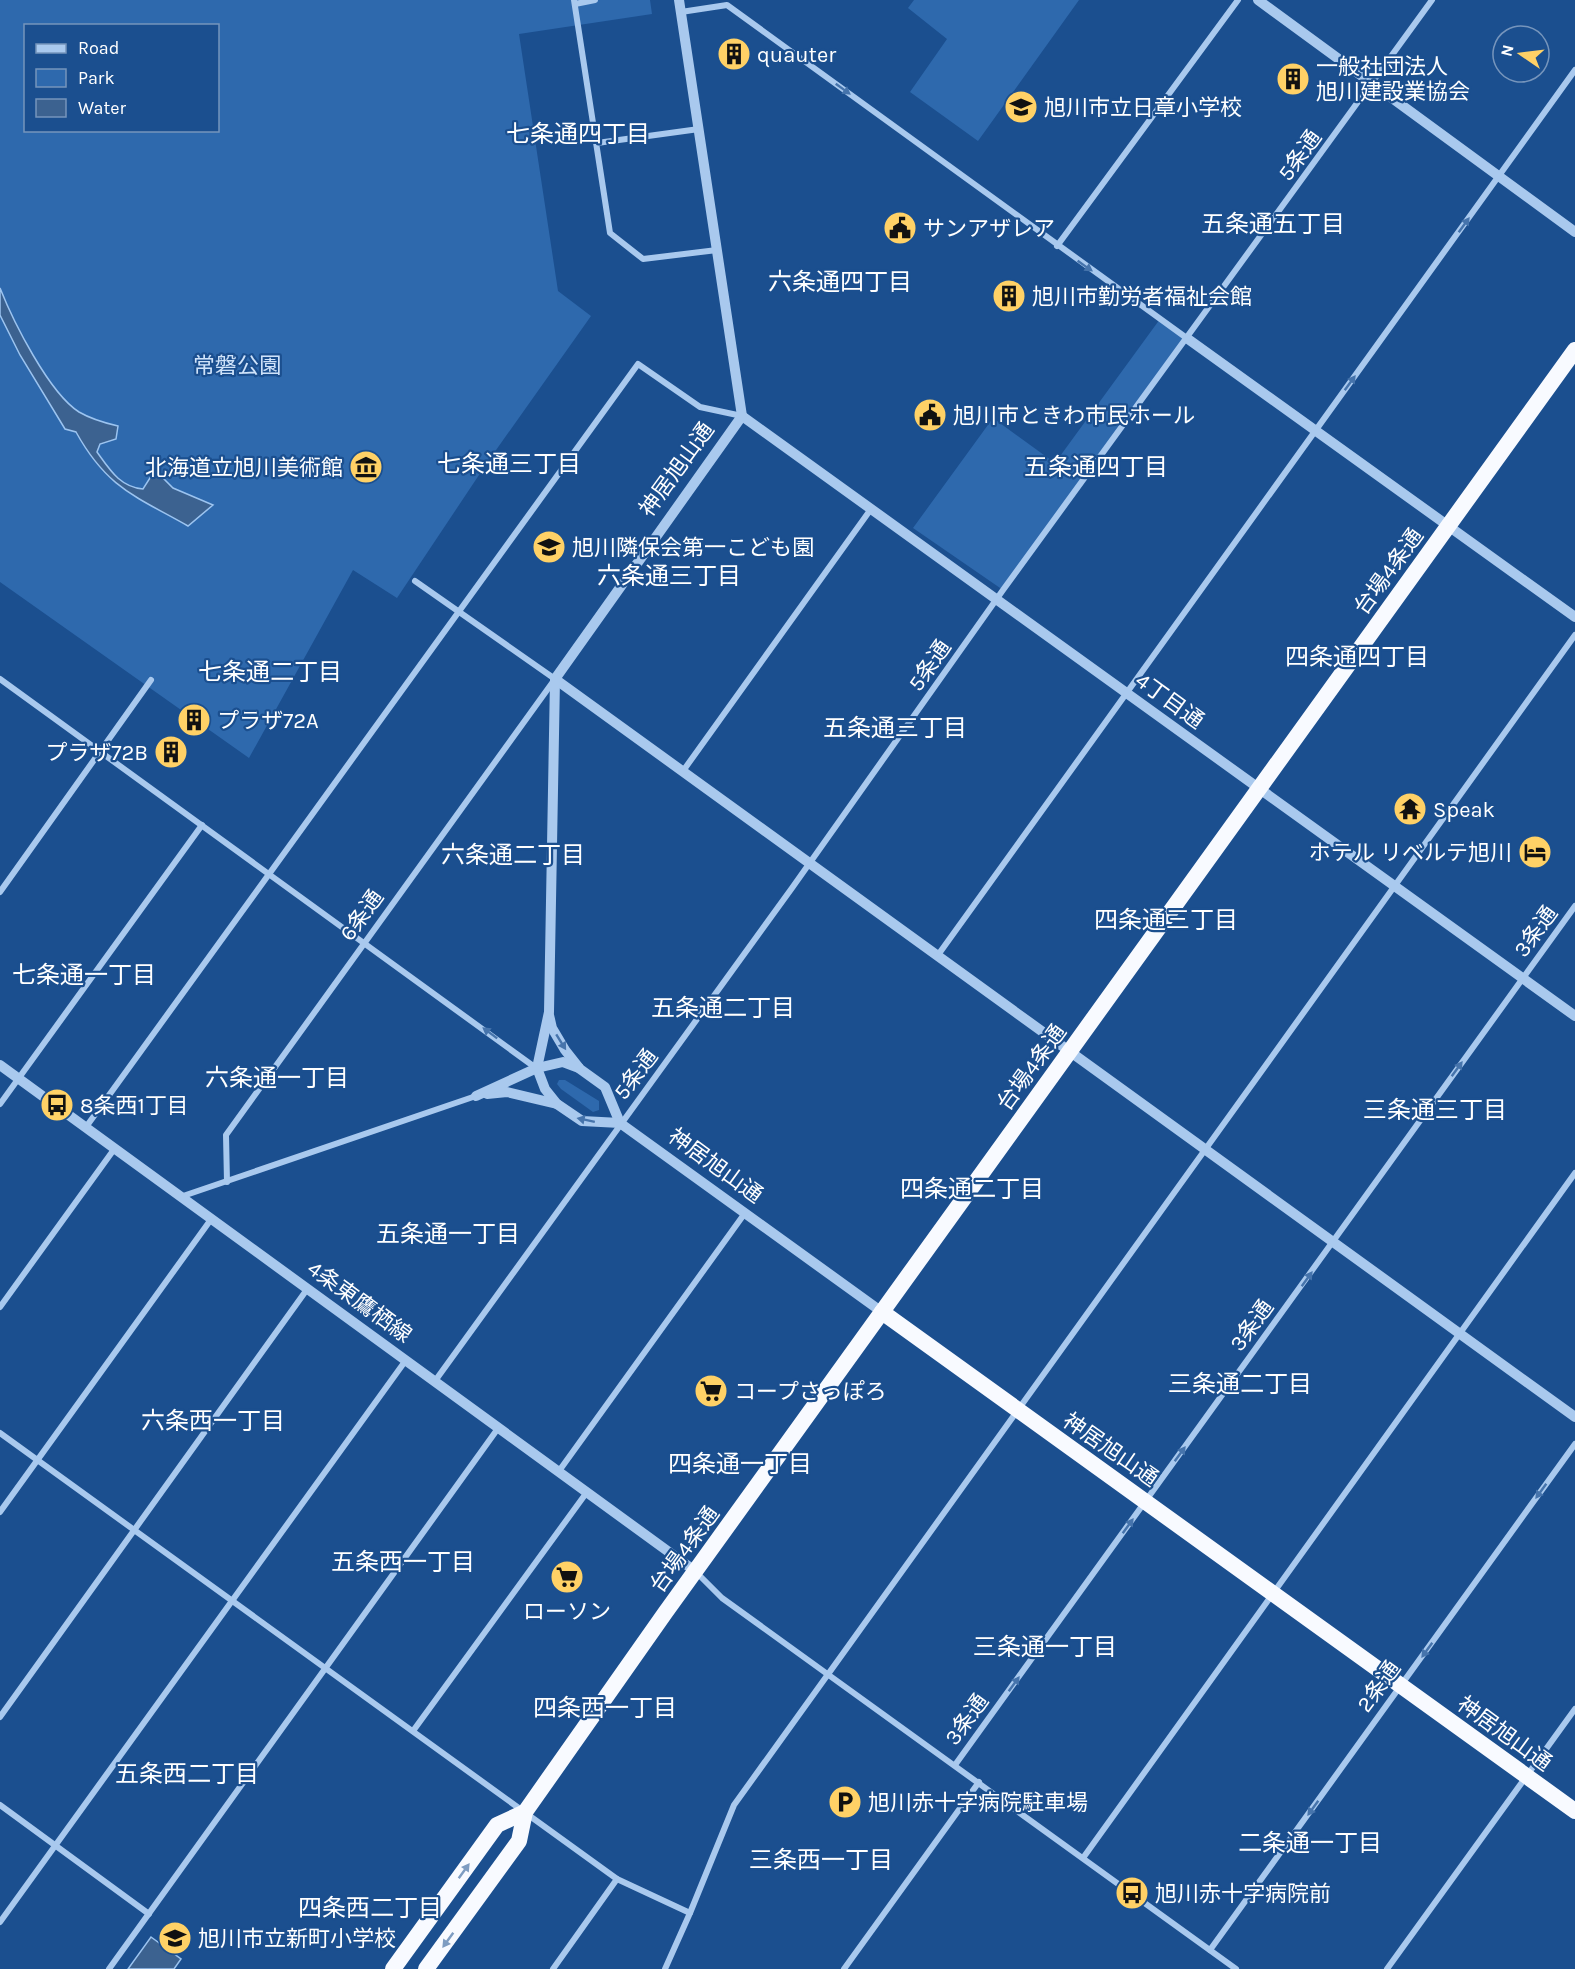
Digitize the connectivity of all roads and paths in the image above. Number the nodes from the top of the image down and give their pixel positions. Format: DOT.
graph roads {
  1 [pos="595,0"];
  2 [pos="679,0"];
  3 [pos="1238,0"];
  4 [pos="1258,0"];
  5 [pos="1432,0"];
  6 [pos="575,2"];
  7 [pos="681,12"];
  8 [pos="1575,70"];
  9 [pos="1373,83"];
  10 [pos="699,129"];
  11 [pos="597,143"];
  12 [pos="1498,177"];
  13 [pos="1575,232"];
  14 [pos="1057,246"];
  15 [pos="717,250"];
  16 [pos="1188,339"];
  17 [pos="1575,350"];
  18 [pos="742,416"];
  19 [pos="1316,431"];
  20 [pos="871,509"];
  21 [pos="1448,526"];
  22 [pos="415,581"];
  23 [pos="997,600"];
  24 [pos="459,612"];
  25 [pos="1575,617"];
  26 [pos="1575,635"];
  27 [pos="555,679"];
  28 [pos="0,680"];
  29 [pos="151,680"];
  30 [pos="1125,692"];
  31 [pos="100,752"];
  32 [pos="683,771"];
  33 [pos="1259,789"];
  34 [pos="202,825"];
  35 [pos="810,863"];
  36 [pos="270,874"];
  37 [pos="1394,886"];
  38 [pos="0,892"];
  39 [pos="1575,906"];
  40 [pos="364,942"];
  41 [pos="938,955"];
  42 [pos="1523,979"];
  43 [pos="549,1012"];
  44 [pos="1575,1016"];
  45 [pos="1071,1050"];
  46 [pos="0,1065"];
  47 [pos="537,1068"];
  48 [pos="580,1069"];
  49 [pos="19,1078"];
  50 [pos="476,1096"];
  51 [pos="0,1104"];
  52 [pos="557,1104"];
  53 [pos="620,1123"];
  54 [pos="87,1127"];
  55 [pos="115,1148"];
  56 [pos="1204,1150"];
  57 [pos="1575,1173"];
  58 [pos="227,1182"];
  59 [pos="183,1196"];
  60 [pos="745,1213"];
  61 [pos="212,1218"];
  62 [pos="1333,1241"];
  63 [pos="308,1288"];
  64 [pos="0,1307"];
  65 [pos="882,1312"];
  66 [pos="1460,1333"];
  67 [pos="406,1360"];
  68 [pos="435,1381"];
  69 [pos="1017,1410"];
  70 [pos="1575,1417"];
  71 [pos="499,1427"];
  72 [pos="0,1433"];
  73 [pos="1575,1444"];
  74 [pos="38,1460"];
  75 [pos="559,1471"];
  76 [pos="587,1492"];
  77 [pos="1146,1501"];
  78 [pos="0,1512"];
  79 [pos="135,1530"];
  80 [pos="695,1571"];
  81 [pos="1273,1593"];
  82 [pos="233,1601"];
  83 [pos="327,1669"];
  84 [pos="827,1674"];
  85 [pos="1401,1685"];
  86 [pos="1575,1709"];
  87 [pos="0,1717"];
  88 [pos="413,1731"];
  89 [pos="956,1765"];
  90 [pos="1526,1776"];
  91 [pos="979,1782"];
  92 [pos="0,1806"];
  93 [pos="1575,1811"];
  94 [pos="525,1812"];
  95 [pos="56,1846"];
  96 [pos="1083,1858"];
  97 [pos="617,1879"];
  98 [pos="690,1913"];
  99 [pos="149,1914"];
  100 [pos="0,1922"];
  101 [pos="1210,1950"];
  102 [pos="109,1969"];
  103 [pos="393,1969"];
  104 [pos="426,1969"];
  105 [pos="553,1969"];
  106 [pos="665,1969"];
  107 [pos="844,1969"];
  108 [pos="1236,1969"];
  109 [pos="1387,1969"];
  1 -- 6 [label="street"];
  2 -- 7 [label="street, 神居旭山通"];
  3 -- 14 [label="street"];
  4 -- 9 [label="street"];
  5 -- 9 [label="street, 5条通"];
  6 -- 11 [label="street"];
  7 -- 10 [label="street, 神居旭山通"];
  7 -- 14 [label="street, one-way"];
  8 -- 12 [label="street"];
  9 -- 12 [label="street"];
  9 -- 16 [label="street, 5条通"];
  10 -- 11 [label="street"];
  10 -- 15 [label="street, 神居旭山通"];
  11 -- 15 [label="street"];
  12 -- 13 [label="street"];
  19 -- 12 [label="street, one-way"];
  14 -- 16 [label="street, one-way"];
  15 -- 18 [label="street, 神居旭山通"];
  16 -- 19 [label="street"];
  16 -- 23 [label="street, 5条通"];
  17 -- 21 [label="highway, 台場4条通"];
  18 -- 20 [label="street, 4丁目通"];
  18 -- 24 [label="street"];
  18 -- 27 [label="street, 神居旭山通"];
  19 -- 21 [label="street"];
  19 -- 30 [label="street"];
  20 -- 23 [label="street, 4丁目通"];
  20 -- 32 [label="street"];
  21 -- 25 [label="street"];
  21 -- 33 [label="highway, 台場4条通"];
  22 -- 24 [label="street"];
  23 -- 30 [label="street, 4丁目通"];
  23 -- 35 [label="street, 5条通"];
  24 -- 27 [label="street"];
  24 -- 36 [label="street"];
  26 -- 37 [label="street"];
  27 -- 32 [label="street"];
  27 -- 40 [label="street, 6条通"];
  27 -- 43 [label="street"];
  28 -- 31 [label="street"];
  29 -- 31 [label="street"];
  30 -- 33 [label="street, 4丁目通"];
  30 -- 41 [label="street"];
  31 -- 34 [label="street"];
  31 -- 38 [label="street"];
  32 -- 35 [label="street"];
  33 -- 37 [label="street, 4丁目通"];
  33 -- 45 [label="highway, 台場4条通"];
  34 -- 36 [label="street"];
  34 -- 49 [label="street"];
  35 -- 41 [label="street"];
  35 -- 53 [label="street, 5条通"];
  36 -- 40 [label="street"];
  36 -- 54 [label="street"];
  37 -- 42 [label="street, 4丁目通"];
  37 -- 56 [label="street"];
  39 -- 42 [label="street, 3条通"];
  47 -- 40 [label="street, one-way"];
  40 -- 58 [label="street, 6条通"];
  41 -- 45 [label="street"];
  42 -- 44 [label="street, 4丁目通"];
  62 -- 42 [label="street, 3条通, one-way"];
  43 -- 47 [label="street"];
  43 -- 48 [label="street, one-way"];
  45 -- 56 [label="street"];
  45 -- 65 [label="highway, 台場4条通"];
  46 -- 49 [label="street, 4条東鷹栖線"];
  47 -- 48 [label="street"];
  47 -- 50 [label="street"];
  47 -- 52 [label="street"];
  48 -- 53 [label="street"];
  49 -- 51 [label="street"];
  49 -- 54 [label="street, 4条東鷹栖線"];
  50 -- 52 [label="street"];
  50 -- 58 [label="street"];
  53 -- 52 [label="street, one-way"];
  53 -- 60 [label="street, 神居旭山通"];
  53 -- 68 [label="street, 5条通"];
  54 -- 55 [label="street, 4条東鷹栖線"];
  55 -- 59 [label="street, 4条東鷹栖線"];
  55 -- 64 [label="street"];
  56 -- 62 [label="street"];
  56 -- 69 [label="street"];
  57 -- 66 [label="street"];
  58 -- 59 [label="street"];
  59 -- 61 [label="street, 4条東鷹栖線"];
  60 -- 65 [label="street, 神居旭山通"];
  60 -- 75 [label="street"];
  61 -- 63 [label="street, 4条東鷹栖線"];
  61 -- 74 [label="street"];
  62 -- 66 [label="street"];
  77 -- 62 [label="street, 3条通, one-way"];
  63 -- 67 [label="street, 4条東鷹栖線"];
  63 -- 79 [label="street"];
  65 -- 69 [label="highway, 神居旭山通"];
  65 -- 80 [label="highway, 台場4条通"];
  66 -- 70 [label="street"];
  66 -- 81 [label="street"];
  67 -- 68 [label="street, 4条東鷹栖線"];
  67 -- 82 [label="street"];
  68 -- 71 [label="street, 4条東鷹栖線"];
  69 -- 77 [label="highway, 神居旭山通"];
  69 -- 84 [label="street"];
  71 -- 75 [label="street, 4条東鷹栖線"];
  71 -- 83 [label="street"];
  72 -- 74 [label="street"];
  73 -- 85 [label="street, 2条通, one-way"];
  74 -- 78 [label="street"];
  74 -- 79 [label="street"];
  75 -- 76 [label="street, 4条東鷹栖線"];
  76 -- 80 [label="street, 4条東鷹栖線"];
  76 -- 88 [label="street"];
  77 -- 81 [label="highway, 神居旭山通"];
  89 -- 77 [label="street, 3条通, one-way"];
  79 -- 82 [label="street"];
  79 -- 87 [label="street"];
  80 -- 84 [label="street"];
  80 -- 94 [label="highway, 台場4条通"];
  81 -- 85 [label="highway, 神居旭山通"];
  81 -- 96 [label="street"];
  82 -- 83 [label="street"];
  82 -- 95 [label="street"];
  83 -- 88 [label="street"];
  83 -- 99 [label="street"];
  84 -- 89 [label="street"];
  84 -- 98 [label="street"];
  85 -- 90 [label="highway, 神居旭山通"];
  85 -- 101 [label="street, 2条通, one-way"];
  86 -- 90 [label="street"];
  88 -- 94 [label="street"];
  89 -- 91 [label="street"];
  90 -- 93 [label="highway, 神居旭山通"];
  90 -- 109 [label="street"];
  91 -- 96 [label="street"];
  91 -- 107 [label="street"];
  92 -- 95 [label="street"];
  94 -- 97 [label="street"];
  103 -- 94 [label="highway, 台場4条通, one-way"];
  94 -- 104 [label="highway, 台場4条通, one-way"];
  95 -- 99 [label="street"];
  95 -- 100 [label="street"];
  96 -- 101 [label="street"];
  97 -- 98 [label="street"];
  97 -- 105 [label="street"];
  98 -- 106 [label="street"];
  99 -- 102 [label="street"];
  101 -- 108 [label="street"];
}
